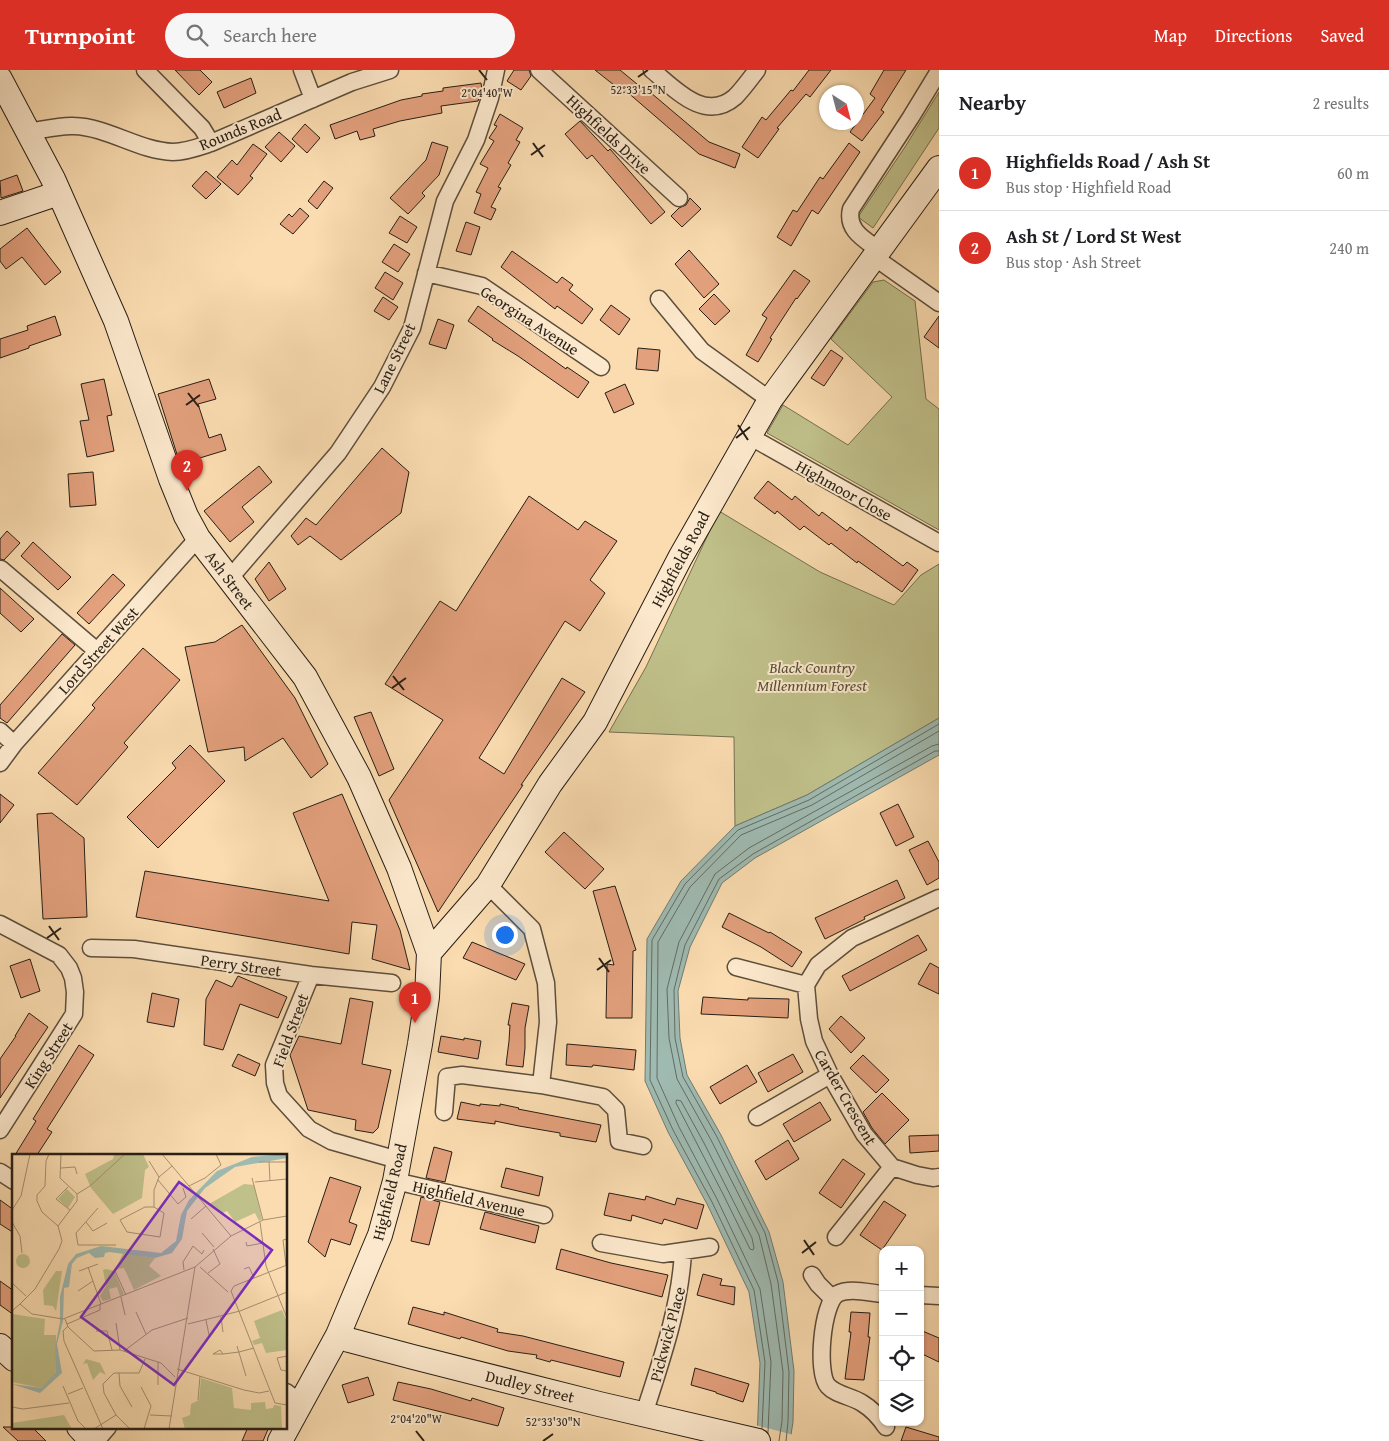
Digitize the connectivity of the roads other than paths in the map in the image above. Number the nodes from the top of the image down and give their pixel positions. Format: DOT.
graph roads {
  1 [pos="145,70"];
  2 [pos="302,70"];
  3 [pos="390,70"];
  4 [pos="496,70"];
  5 [pos="539,70"];
  6 [pos="652,70"];
  7 [pos="757,70"];
  8 [pos="939,71"];
  9 [pos="0,79"];
  10 [pos="313,99"];
  11 [pos="28,132"];
  12 [pos="210,143"];
  13 [pos="939,168"];
  14 [pos="59,193"];
  15 [pos="679,198"];
  16 [pos="0,212"];
  17 [pos="877,254"];
  18 [pos="426,274"];
  19 [pos="659,299"];
  20 [pos="939,303"];
  21 [pos="601,367"];
  22 [pos="770,400"];
  23 [pos="749,436"];
  24 [pos="198,538"];
  25 [pos="939,543"];
  26 [pos="1,569"];
  27 [pos="229,579"];
  28 [pos="97,651"];
  29 [pos="0,732"];
  30 [pos="14,744"];
  31 [pos="0,763"];
  32 [pos="488,885"];
  33 [pos="939,898"];
  34 [pos="0,924"];
  35 [pos="91,948"];
  36 [pos="429,953"];
  37 [pos="736,967"];
  38 [pos="311,975"];
  39 [pos="392,983"];
  40 [pos="806,984"];
  41 [pos="830,1075"];
  42 [pos="541,1085"];
  43 [pos="444,1112"];
  44 [pos="757,1117"];
  45 [pos="0,1130"];
  46 [pos="643,1146"];
  47 [pos="892,1167"];
  48 [pos="396,1170"];
  49 [pos="0,1172"];
  50 [pos="939,1177"];
  51 [pos="12,1180"];
  52 [pos="544,1215"];
  53 [pos="836,1237"];
  54 [pos="601,1243"];
  55 [pos="710,1247"];
  56 [pos="683,1252"];
  57 [pos="812,1275"];
  58 [pos="879,1294"];
  59 [pos="924,1295"];
  60 [pos="939,1296"];
  61 [pos="832,1298"];
  62 [pos="338,1335"];
  63 [pos="0,1346"];
  64 [pos="12,1357"];
  65 [pos="294,1397"];
  66 [pos="644,1414"];
  67 [pos="288,1416"];
  68 [pos="886,1427"];
  69 [pos="80,1428"];
  70 [pos="107,1428"];
  71 [pos="284,1428"];
  72 [pos="756,1440"];
  73 [pos="94,1441"];
  74 [pos="280,1441"];
  1 -- 12 [label="street"];
  2 -- 10 [label="street"];
  3 -- 10 [label="street, Rounds Road"];
  4 -- 18 [label="street, Lane Street"];
  5 -- 15 [label="street, Highfields Drive"];
  6 -- 7 [label="street"];
  8 -- 17 [label="street"];
  9 -- 11 [label="main road, Ash Street"];
  10 -- 12 [label="street, Rounds Road"];
  11 -- 12 [label="street, Rounds Road"];
  11 -- 14 [label="main road, Ash Street"];
  13 -- 17 [label="main road, Highfields Road"];
  14 -- 16 [label="main road"];
  14 -- 24 [label="main road, Ash Street"];
  17 -- 20 [label="street"];
  17 -- 22 [label="main road, Highfields Road"];
  18 -- 21 [label="street, Georgina Avenue"];
  18 -- 27 [label="street, Lane Street"];
  19 -- 22 [label="street"];
  22 -- 23 [label="main road, Highfields Road"];
  23 -- 25 [label="street, Highmoor Close"];
  23 -- 32 [label="main road, Highfields Road"];
  24 -- 27 [label="main road, Ash Street"];
  24 -- 28 [label="street, Lord Street West"];
  26 -- 28 [label="street"];
  27 -- 36 [label="main road, Ash Street"];
  28 -- 30 [label="street, Lord Street West"];
  29 -- 30 [label="street"];
  30 -- 31 [label="street, Lord Street West"];
  32 -- 36 [label="main road, Highfields Road"];
  32 -- 42 [label="street"];
  33 -- 40 [label="street"];
  34 -- 45 [label="street, King Street"];
  35 -- 38 [label="street, Perry Street"];
  36 -- 48 [label="main road, Highfield Road"];
  37 -- 40 [label="street"];
  38 -- 39 [label="street, Perry Street"];
  38 -- 48 [label="street, Field Street"];
  40 -- 41 [label="street, Carder Crescent"];
  41 -- 44 [label="street"];
  41 -- 47 [label="street, Carder Crescent"];
  42 -- 43 [label="street"];
  42 -- 46 [label="street"];
  47 -- 50 [label="street"];
  47 -- 53 [label="street"];
  48 -- 52 [label="street, Highfield Avenue"];
  48 -- 62 [label="main road, Highfield Road"];
  49 -- 51 [label="street"];
  54 -- 56 [label="street"];
  55 -- 56 [label="street"];
  56 -- 66 [label="street, Pickwick Place"];
  57 -- 61 [label="street"];
  58 -- 61 [label="street"];
  59 -- 60 [label="street"];
  61 -- 68 [label="street"];
  62 -- 65 [label="main road, Highfield Road"];
  62 -- 66 [label="main road, Dudley Street"];
  63 -- 64 [label="main road"];
  65 -- 67 [label="main road, Highfield Road"];
  66 -- 72 [label="main road, Dudley Street"];
  69 -- 73 [label="main road"];
  70 -- 73 [label="street"];
  71 -- 74 [label="main road, Highfield Road"];
}
